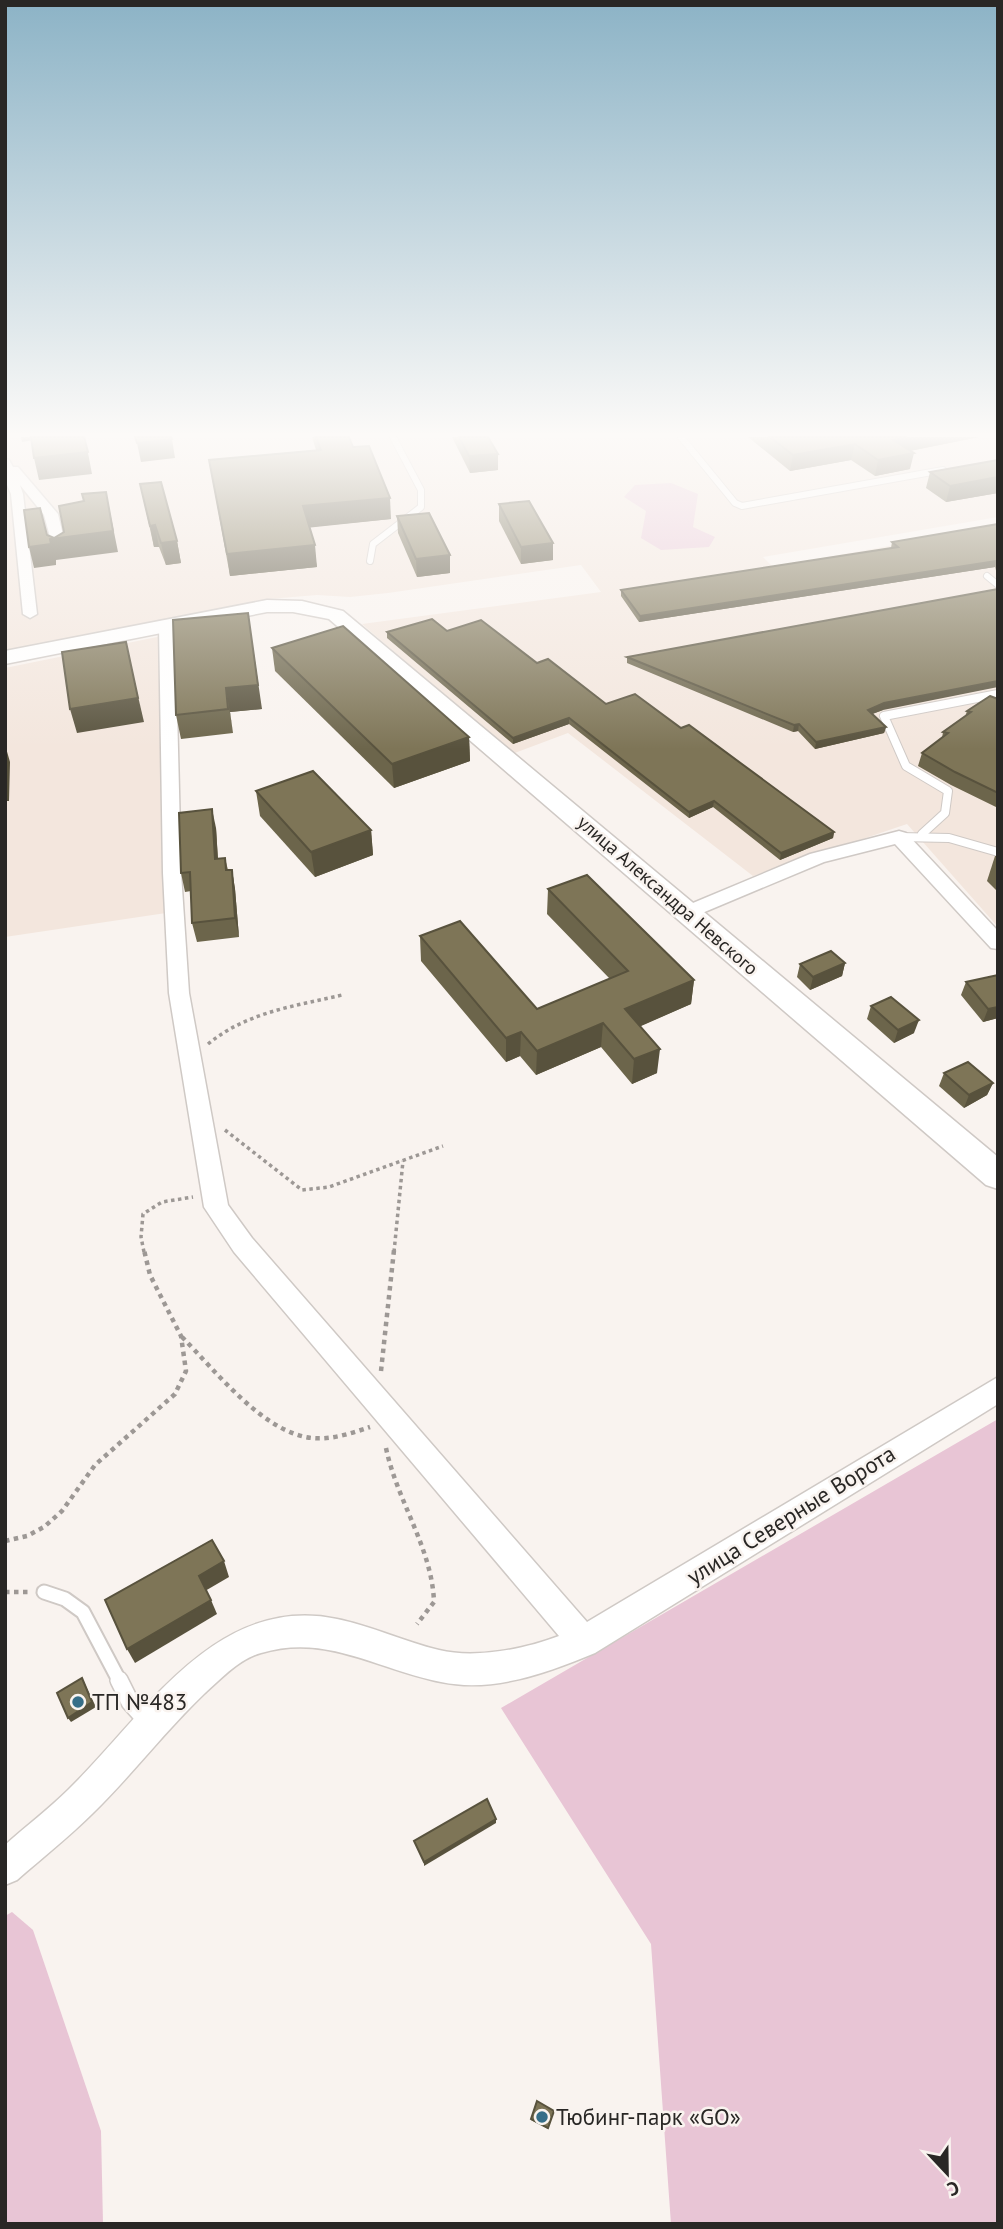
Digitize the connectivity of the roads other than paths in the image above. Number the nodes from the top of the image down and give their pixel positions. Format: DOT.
graph roads {
  1 [pos="22,541"];
  2 [pos="57,541"];
  3 [pos="377,541"];
  4 [pos="60,552"];
  5 [pos="370,561"];
  6 [pos="987,576"];
  7 [pos="998,585"];
  8 [pos="30,614"];
  9 [pos="167,626"];
  10 [pos="5,658"];
  11 [pos="998,694"];
  12 [pos="922,834"];
  13 [pos="899,837"];
  14 [pos="998,852"];
  15 [pos="688,912"];
  16 [pos="998,943"];
  17 [pos="998,1176"];
  18 [pos="998,1389"];
  19 [pos="44,1592"];
  20 [pos="584,1643"];
  21 [pos="151,1725"];
  22 [pos="5,1868"];
  1 -- 8 [label="street"];
  2 -- 4 [label="street"];
  3 -- 5 [label="lane"];
  6 -- 7 [label="lane"];
  9 -- 10 [label="street"];
  9 -- 15 [label="street, улица Александра Невского"];
  9 -- 20 [label="street"];
  11 -- 12 [label="lane"];
  12 -- 13 [label="lane"];
  12 -- 14 [label="lane"];
  13 -- 15 [label="street"];
  13 -- 16 [label="street"];
  15 -- 17 [label="street, улица Александра Невского"];
  18 -- 20 [label="street, улица Северные Ворота"];
  19 -- 21 [label="lane"];
  20 -- 21 [label="street, улица Северные Ворота"];
  21 -- 22 [label="street, улица Северные Ворота"];
}
